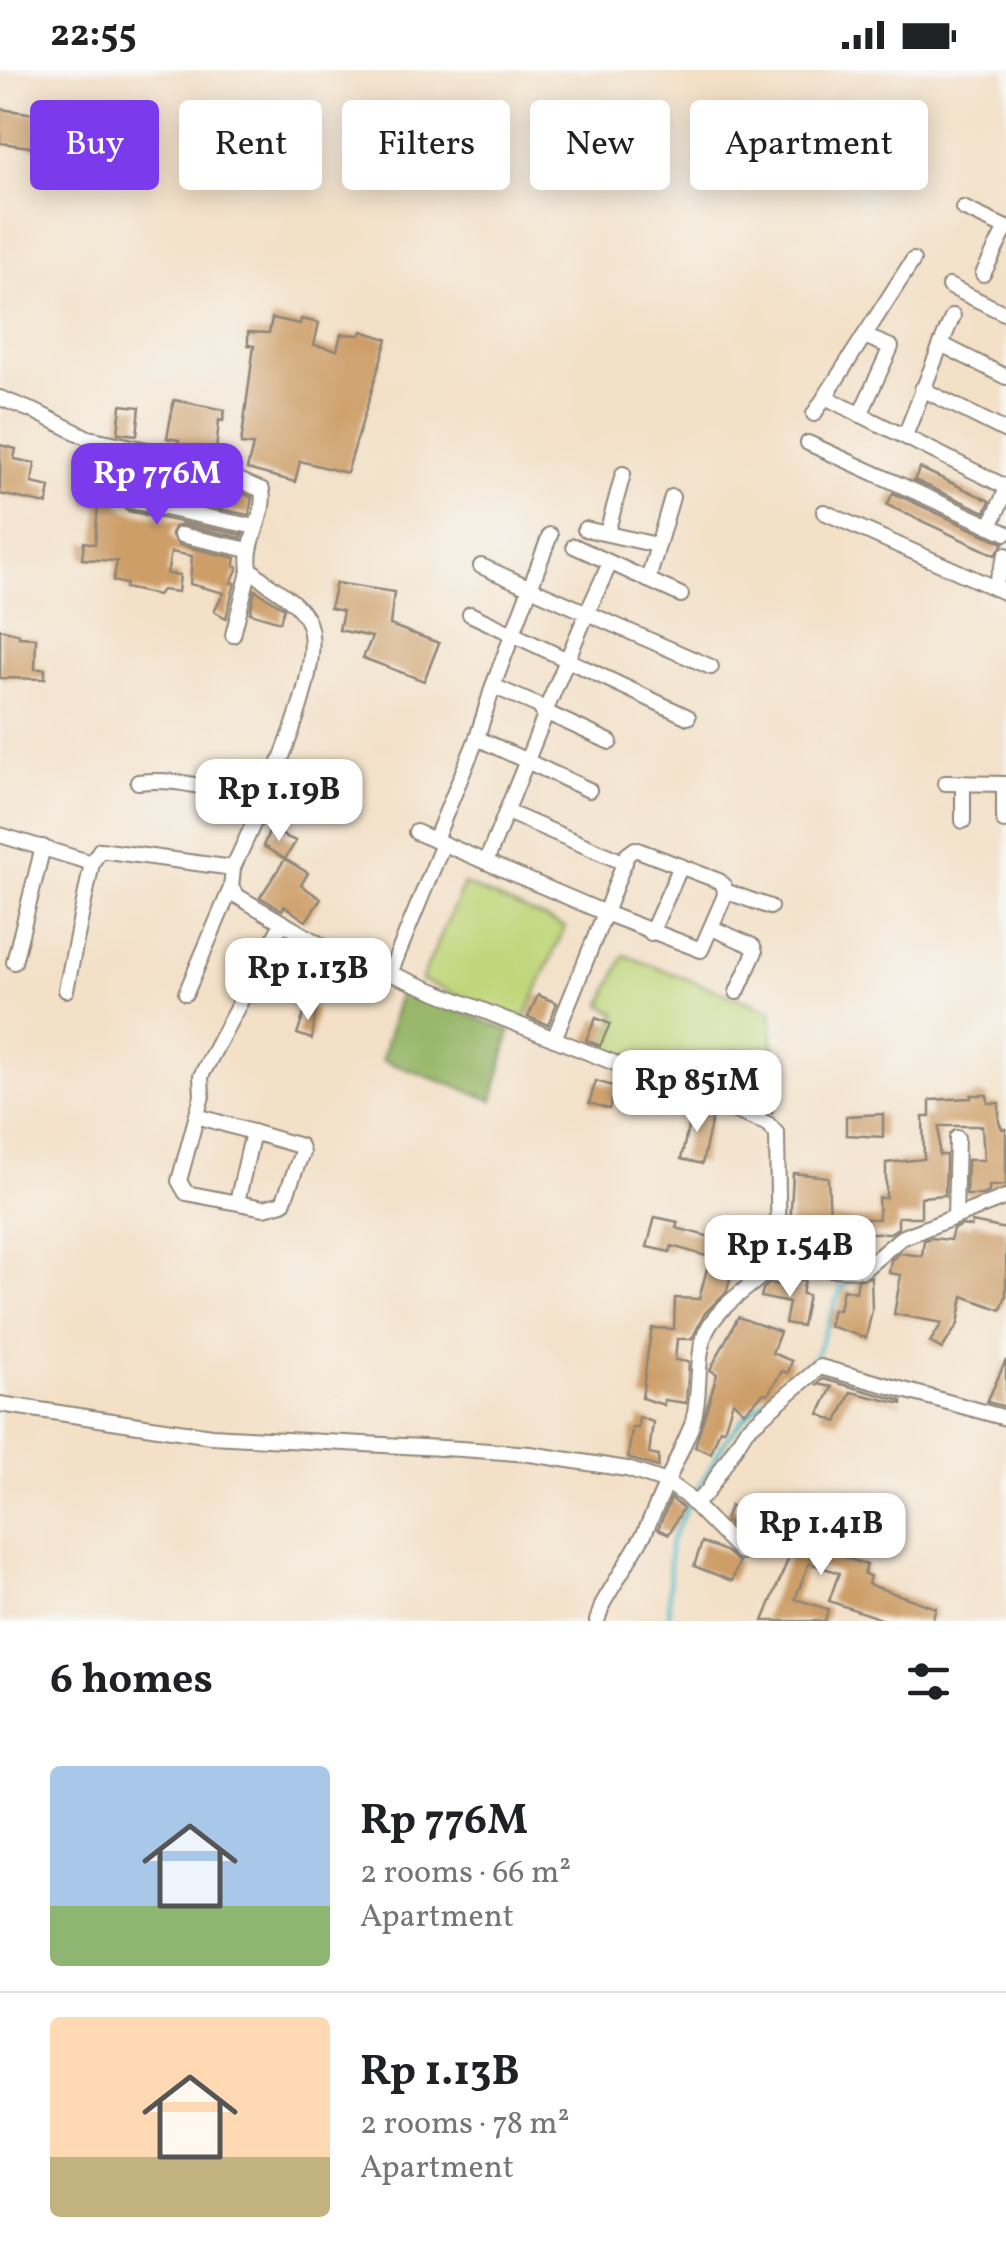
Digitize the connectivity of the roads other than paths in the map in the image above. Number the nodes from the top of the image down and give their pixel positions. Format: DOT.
graph roads {
  1 [pos="963,208"];
  2 [pos="1006,228"];
  3 [pos="913,260"];
  4 [pos="983,274"];
  5 [pos="949,286"];
  6 [pos="1006,314"];
  7 [pos="952,316"];
  8 [pos="864,336"];
  9 [pos="941,344"];
  10 [pos="1006,376"];
  11 [pos="922,389"];
  12 [pos="825,396"];
  13 [pos="0,398"];
  14 [pos="814,414"];
  15 [pos="860,414"];
  16 [pos="1006,432"];
  17 [pos="905,436"];
  18 [pos="808,443"];
  19 [pos="623,474"];
  20 [pos="1006,489"];
  21 [pos="672,497"];
  22 [pos="130,501"];
  23 [pos="824,512"];
  24 [pos="990,526"];
  25 [pos="256,527"];
  26 [pos="585,528"];
  27 [pos="607,533"];
  28 [pos="1006,533"];
  29 [pos="181,535"];
  30 [pos="550,535"];
  31 [pos="574,546"];
  32 [pos="658,546"];
  33 [pos="249,550"];
  34 [pos="1006,554"];
  35 [pos="610,564"];
  36 [pos="481,566"];
  37 [pos="250,568"];
  38 [pos="648,580"];
  39 [pos="531,588"];
  40 [pos="1000,590"];
  41 [pos="681,595"];
  42 [pos="588,613"];
  43 [pos="470,614"];
  44 [pos="233,635"];
  45 [pos="512,635"];
  46 [pos="566,661"];
  47 [pos="711,667"];
  48 [pos="493,686"];
  49 [pos="544,712"];
  50 [pos="688,717"];
  51 [pos="476,738"];
  52 [pos="610,742"];
  53 [pos="528,762"];
  54 [pos="138,782"];
  55 [pos="944,783"];
  56 [pos="963,783"];
  57 [pos="1005,784"];
  58 [pos="588,790"];
  59 [pos="262,804"];
  60 [pos="507,812"];
  61 [pos="963,822"];
  62 [pos="1004,822"];
  63 [pos="416,832"];
  64 [pos="0,835"];
  65 [pos="439,842"];
  66 [pos="44,847"];
  67 [pos="486,862"];
  68 [pos="92,863"];
  69 [pos="624,863"];
  70 [pos="681,866"];
  71 [pos="233,868"];
  72 [pos="231,888"];
  73 [pos="726,890"];
  74 [pos="770,907"];
  75 [pos="605,913"];
  76 [pos="282,923"];
  77 [pos="712,928"];
  78 [pos="651,932"];
  79 [pos="14,962"];
  80 [pos="390,973"];
  81 [pos="66,990"];
  82 [pos="738,992"];
  83 [pos="186,993"];
  84 [pos="554,1038"];
  85 [pos="197,1116"];
  86 [pos="253,1132"];
  87 [pos="957,1138"];
  88 [pos="1006,1197"];
  89 [pos="236,1202"];
  90 [pos="954,1217"];
  91 [pos="779,1258"];
  92 [pos="0,1404"];
  93 [pos="1006,1418"];
  94 [pos="682,1493"];
  95 [pos="741,1552"];
  96 [pos="597,1621"];
  1 -- 2 [label="street"];
  2 -- 4 [label="street"];
  3 -- 8 [label="street"];
  5 -- 6 [label="street"];
  7 -- 9 [label="street"];
  8 -- 12 [label="street"];
  8 -- 15 [label="street"];
  9 -- 10 [label="street"];
  9 -- 11 [label="street"];
  11 -- 16 [label="street"];
  11 -- 17 [label="street"];
  12 -- 14 [label="street"];
  12 -- 15 [label="street"];
  13 -- 25 [label="street"];
  15 -- 17 [label="street"];
  17 -- 20 [label="street"];
  18 -- 24 [label="street"];
  19 -- 27 [label="street"];
  20 -- 24 [label="street"];
  21 -- 32 [label="street"];
  22 -- 25 [label="street"];
  23 -- 40 [label="street"];
  24 -- 28 [label="street"];
  25 -- 33 [label="street"];
  26 -- 27 [label="street"];
  27 -- 32 [label="street"];
  29 -- 33 [label="street"];
  30 -- 39 [label="street"];
  31 -- 35 [label="street"];
  32 -- 38 [label="street"];
  33 -- 37 [label="street"];
  34 -- 40 [label="street"];
  35 -- 38 [label="street"];
  35 -- 42 [label="street"];
  36 -- 39 [label="street"];
  37 -- 44 [label="street"];
  37 -- 59 [label="street"];
  38 -- 41 [label="street"];
  39 -- 42 [label="street"];
  39 -- 45 [label="street"];
  42 -- 46 [label="street"];
  42 -- 47 [label="street"];
  43 -- 45 [label="street"];
  45 -- 46 [label="street"];
  45 -- 48 [label="street"];
  46 -- 49 [label="street"];
  46 -- 50 [label="street"];
  48 -- 49 [label="street"];
  48 -- 51 [label="street"];
  49 -- 52 [label="street"];
  49 -- 53 [label="street"];
  51 -- 53 [label="street"];
  51 -- 65 [label="street"];
  53 -- 58 [label="street"];
  53 -- 60 [label="street"];
  54 -- 59 [label="street"];
  55 -- 56 [label="street"];
  56 -- 57 [label="street"];
  56 -- 61 [label="street"];
  57 -- 62 [label="street"];
  59 -- 71 [label="street"];
  60 -- 67 [label="street"];
  60 -- 69 [label="street"];
  63 -- 65 [label="street"];
  64 -- 66 [label="street"];
  65 -- 67 [label="street"];
  65 -- 80 [label="street"];
  66 -- 68 [label="street"];
  66 -- 79 [label="street"];
  67 -- 75 [label="street"];
  68 -- 71 [label="street"];
  68 -- 81 [label="street"];
  69 -- 70 [label="street"];
  69 -- 75 [label="street"];
  70 -- 73 [label="street"];
  70 -- 78 [label="street"];
  71 -- 72 [label="street"];
  72 -- 76 [label="street"];
  72 -- 83 [label="street"];
  73 -- 74 [label="street"];
  73 -- 77 [label="street"];
  75 -- 78 [label="street"];
  75 -- 84 [label="street"];
  76 -- 80 [label="street"];
  76 -- 85 [label="street"];
  77 -- 78 [label="street"];
  77 -- 82 [label="street"];
  80 -- 84 [label="street"];
  84 -- 91 [label="street"];
  85 -- 86 [label="street"];
  85 -- 89 [label="street"];
  86 -- 89 [label="street"];
  86 -- 89 [label="street"];
  87 -- 90 [label="street"];
  88 -- 90 [label="street"];
  90 -- 91 [label="street"];
  91 -- 94 [label="street"];
  92 -- 94 [label="street"];
  93 -- 94 [label="street"];
  94 -- 95 [label="street"];
  94 -- 96 [label="street"];
}
